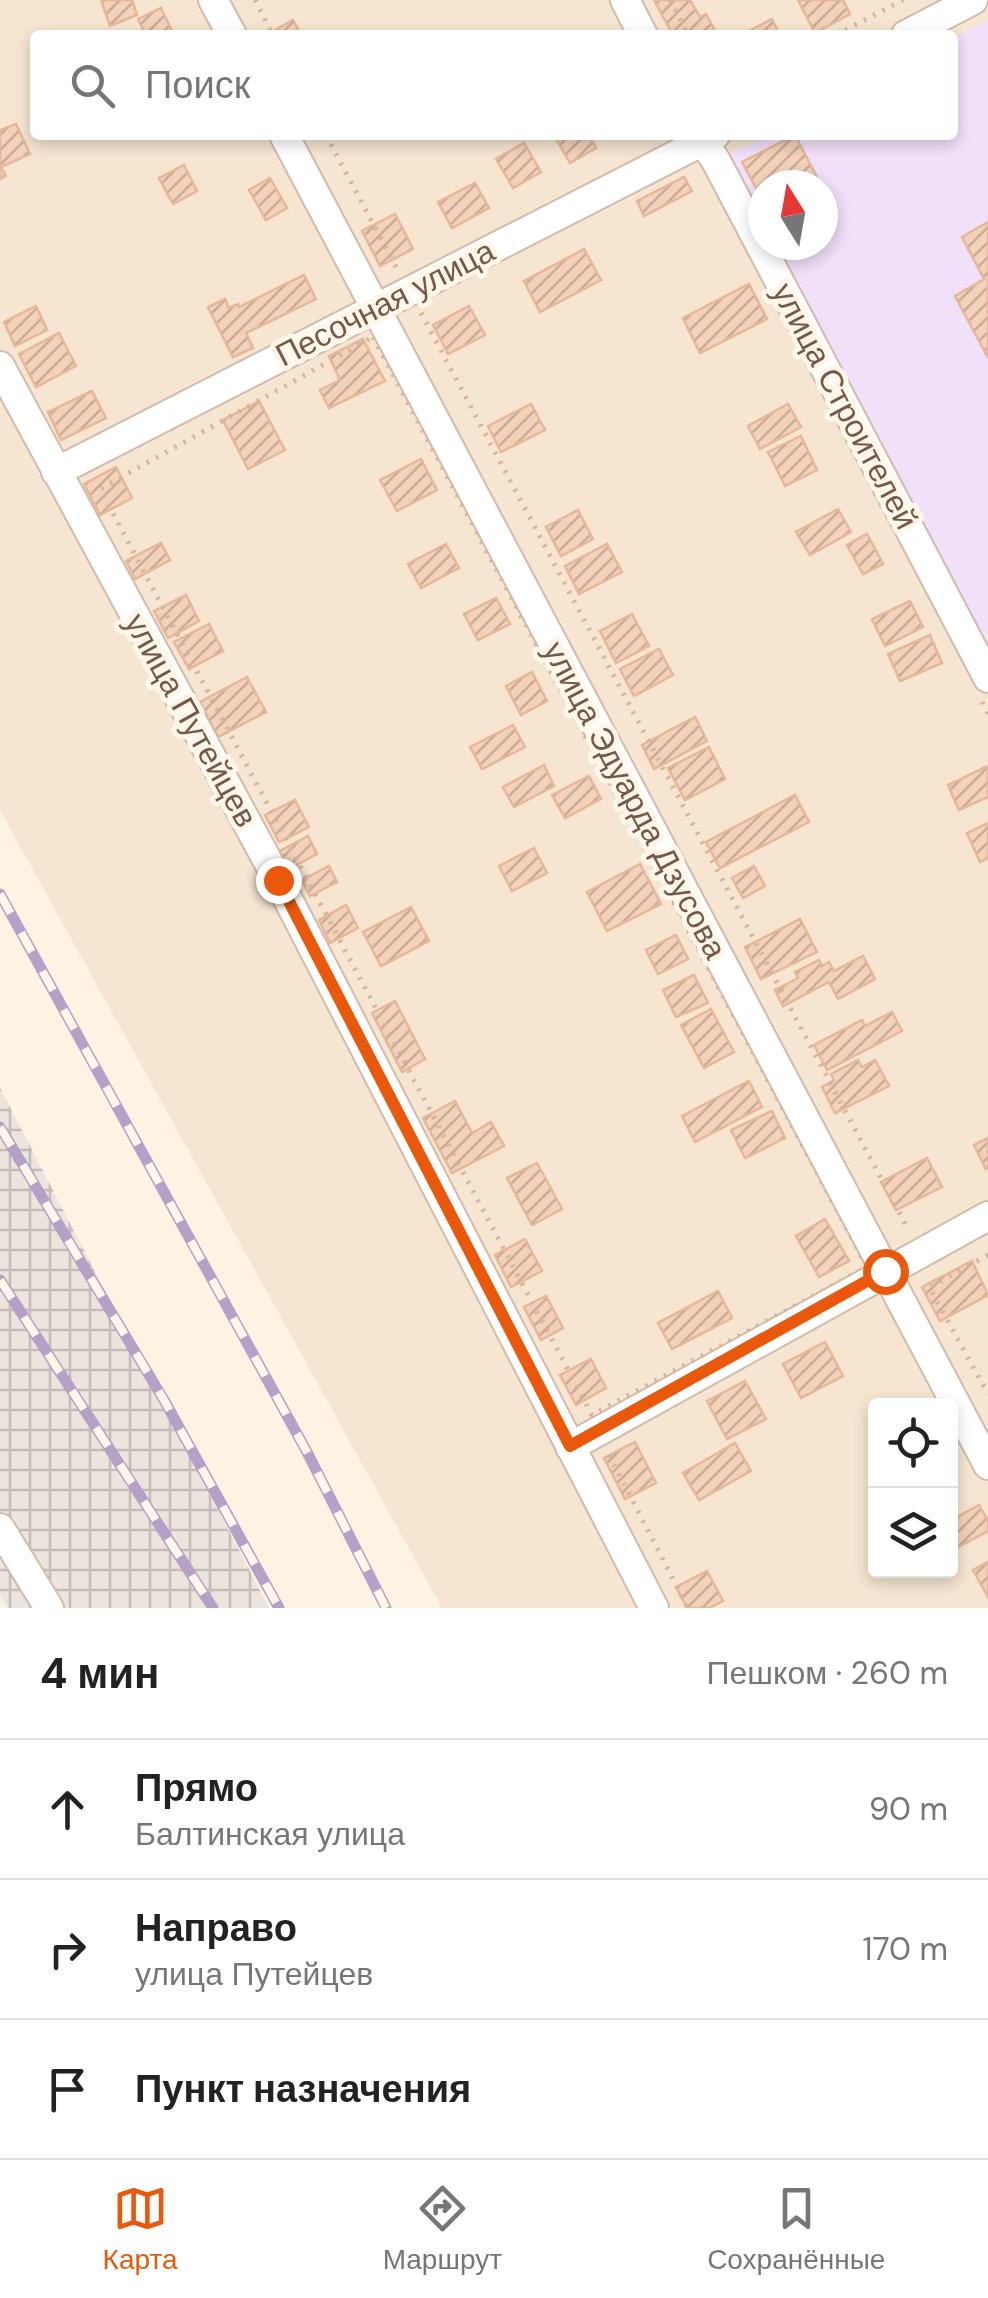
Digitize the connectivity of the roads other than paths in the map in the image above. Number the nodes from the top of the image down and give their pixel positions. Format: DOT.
graph roads {
  1 [pos="213,0"];
  2 [pos="625,0"];
  3 [pos="972,0"];
  4 [pos="229,30"];
  5 [pos="640,30"];
  6 [pos="915,30"];
  7 [pos="287,140"];
  8 [pos="700,140"];
  9 [pos="708,140"];
  10 [pos="375,308"];
  11 [pos="0,366"];
  12 [pos="56,472"];
  13 [pos="983,687"];
  14 [pos="988,1216"];
  15 [pos="876,1269"];
  16 [pos="570,1446"];
  17 [pos="988,1465"];
  18 [pos="0,1528"];
  19 [pos="49,1608"];
  20 [pos="654,1608"];
  1 -- 4 [label="street"];
  2 -- 5 [label="street"];
  3 -- 6 [label="street"];
  7 -- 10 [label="street, улица Эдуарда Дзусова"];
  8 -- 10 [label="street, Песочная улица"];
  9 -- 13 [label="street, улица Строителей"];
  10 -- 12 [label="street, Песочная улица"];
  10 -- 15 [label="street, улица Эдуарда Дзусова"];
  11 -- 12 [label="street, улица Путейцев"];
  12 -- 16 [label="street, улица Путейцев"];
  14 -- 15 [label="street"];
  15 -- 16 [label="street"];
  15 -- 17 [label="street, улица Эдуарда Дзусова"];
  16 -- 20 [label="street, улица Путейцев"];
  18 -- 19 [label="street"];
}
